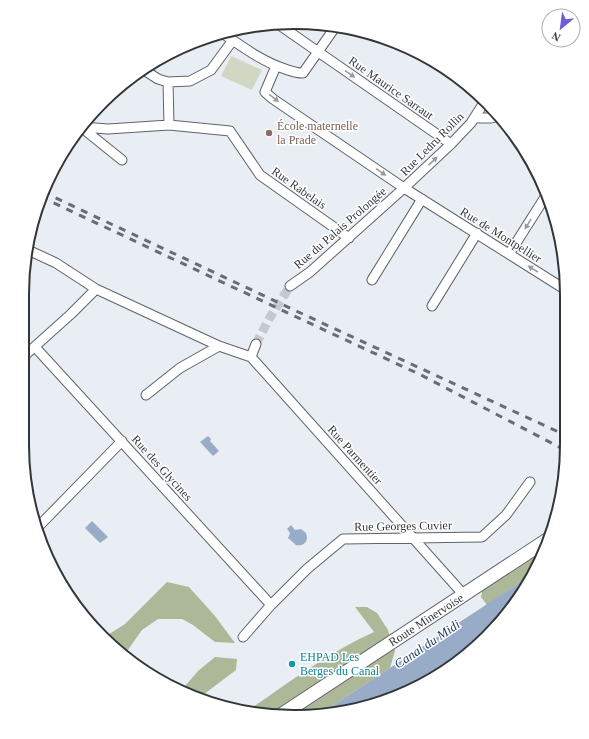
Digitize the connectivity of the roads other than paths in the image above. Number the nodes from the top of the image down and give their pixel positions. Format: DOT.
graph roads {
  1 [pos="286,29"];
  2 [pos="332,32"];
  3 [pos="229,37"];
  4 [pos="233,40"];
  5 [pos="318,52"];
  6 [pos="276,66"];
  7 [pos="149,73"];
  8 [pos="168,82"];
  9 [pos="481,106"];
  10 [pos="474,118"];
  11 [pos="493,118"];
  12 [pos="169,125"];
  13 [pos="88,128"];
  14 [pos="86,131"];
  15 [pos="451,144"];
  16 [pos="122,160"];
  17 [pos="404,188"];
  18 [pos="422,199"];
  19 [pos="543,201"];
  20 [pos="476,233"];
  21 [pos="350,238"];
  22 [pos="32,252"];
  23 [pos="509,254"];
  24 [pos="372,280"];
  25 [pos="290,286"];
  26 [pos="560,286"];
  27 [pos="96,289"];
  28 [pos="432,306"];
  29 [pos="256,344"];
  30 [pos="219,346"];
  31 [pos="35,347"];
  32 [pos="29,352"];
  33 [pos="251,357"];
  34 [pos="146,395"];
  35 [pos="122,441"];
  36 [pos="530,482"];
  37 [pos="41,523"];
  38 [pos="414,539"];
  39 [pos="541,544"];
  40 [pos="464,595"];
  41 [pos="271,606"];
  42 [pos="244,638"];
  43 [pos="289,710"];
  1 -- 5 [label="street, Rue Maurice Sarraut"];
  2 -- 5 [label="street"];
  3 -- 4 [label="street"];
  4 -- 6 [label="street"];
  4 -- 8 [label="street"];
  5 -- 6 [label="street"];
  5 -- 15 [label="street, Rue Maurice Sarraut, one-way"];
  6 -- 17 [label="street, Rue de Montpellier, one-way"];
  7 -- 8 [label="street"];
  8 -- 12 [label="street"];
  9 -- 10 [label="street"];
  10 -- 11 [label="street, Rue Ledru Rollin"];
  10 -- 15 [label="street, Rue Ledru Rollin"];
  12 -- 13 [label="street"];
  12 -- 21 [label="street, Rue Rabelais"];
  14 -- 16 [label="street"];
  17 -- 15 [label="street, Rue Ledru Rollin, one-way"];
  17 -- 18 [label="street, Rue de Montpellier"];
  17 -- 21 [label="street, Rue du Palais Prolongée"];
  18 -- 20 [label="street, Rue de Montpellier"];
  18 -- 24 [label="street"];
  19 -- 23 [label="street, one-way"];
  20 -- 23 [label="street, Rue de Montpellier"];
  20 -- 28 [label="street"];
  21 -- 25 [label="street, Rue du Palais Prolongée"];
  22 -- 27 [label="street, Rue Parmentier"];
  26 -- 23 [label="street, Rue de Montpellier, one-way"];
  27 -- 30 [label="street, Rue Parmentier"];
  27 -- 31 [label="street"];
  29 -- 33 [label="street"];
  30 -- 33 [label="street, Rue Parmentier"];
  30 -- 34 [label="street"];
  31 -- 32 [label="street"];
  31 -- 35 [label="street, Rue des Glycines"];
  33 -- 38 [label="street, Rue Parmentier"];
  35 -- 37 [label="street"];
  35 -- 41 [label="street, Rue des Glycines"];
  36 -- 38 [label="street, Rue Georges Cuvier"];
  38 -- 40 [label="street, Rue Parmentier"];
  38 -- 41 [label="street, Rue Georges Cuvier"];
  39 -- 40 [label="main road, Route Minervoise"];
  40 -- 43 [label="main road, Route Minervoise"];
  41 -- 42 [label="street, Rue Georges Cuvier"];
}
